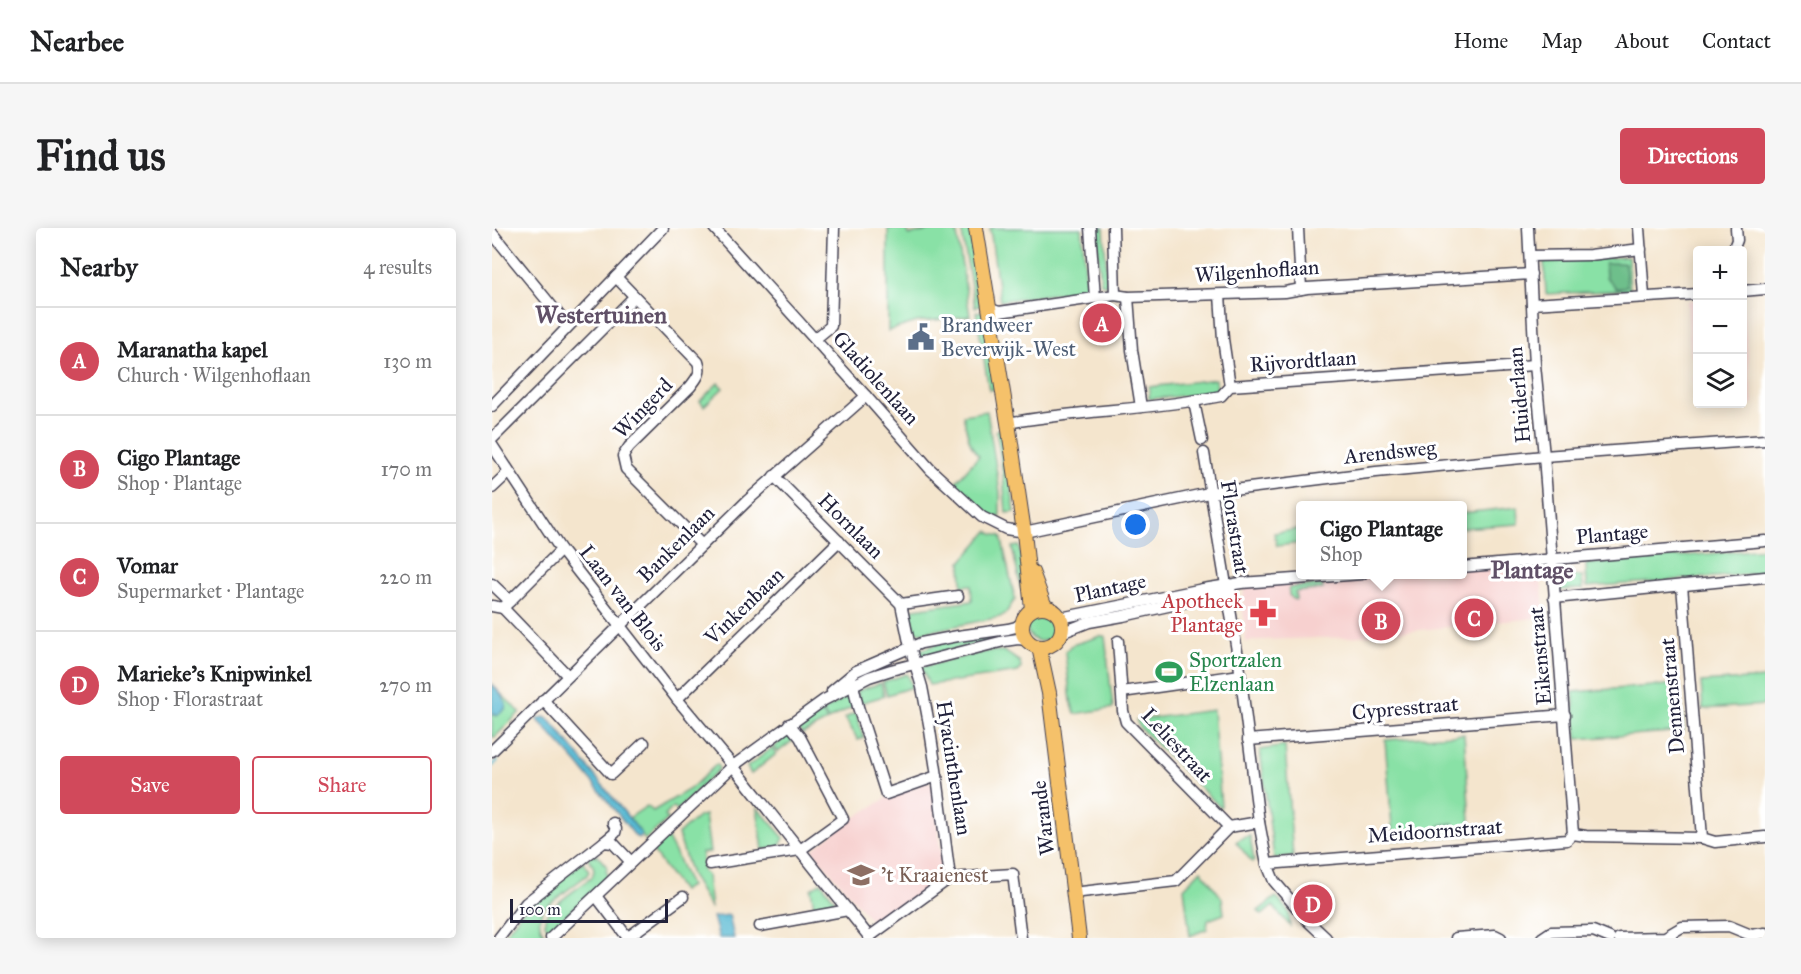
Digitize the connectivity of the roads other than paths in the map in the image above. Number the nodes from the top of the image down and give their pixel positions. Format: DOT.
graph roads {
  1 [pos="663,228"];
  2 [pos="714,228"];
  3 [pos="834,228"];
  4 [pos="976,228"];
  5 [pos="1090,228"];
  6 [pos="1113,228"];
  7 [pos="1299,228"];
  8 [pos="1528,228"];
  9 [pos="1639,228"];
  10 [pos="1736,228"];
  11 [pos="492,233"];
  12 [pos="1735,246"];
  13 [pos="1641,249"];
  14 [pos="1530,256"];
  15 [pos="1531,274"];
  16 [pos="616,277"];
  17 [pos="1300,289"];
  18 [pos="1765,289"];
  19 [pos="1747,291"];
  20 [pos="1693,294"];
  21 [pos="1115,295"];
  22 [pos="1220,295"];
  23 [pos="1644,296"];
  24 [pos="634,297"];
  25 [pos="1128,297"];
  26 [pos="1095,298"];
  27 [pos="1532,304"];
  28 [pos="988,308"];
  29 [pos="568,326"];
  30 [pos="815,339"];
  31 [pos="1535,365"];
  32 [pos="1230,386"];
  33 [pos="866,396"];
  34 [pos="1194,402"];
  35 [pos="492,406"];
  36 [pos="1141,407"];
  37 [pos="1008,423"];
  38 [pos="492,439"];
  39 [pos="1202,440"];
  40 [pos="1765,440"];
  41 [pos="492,446"];
  42 [pos="1204,453"];
  43 [pos="1544,456"];
  44 [pos="509,472"];
  45 [pos="774,476"];
  46 [pos="492,488"];
  47 [pos="1209,493"];
  48 [pos="1024,532"];
  49 [pos="838,541"];
  50 [pos="1765,541"];
  51 [pos="702,545"];
  52 [pos="561,550"];
  53 [pos="1552,559"];
  54 [pos="1467,567"];
  55 [pos="1765,577"];
  56 [pos="1308,579"];
  57 [pos="492,584"];
  58 [pos="1682,585"];
  59 [pos="1225,587"];
  60 [pos="958,596"];
  61 [pos="1554,598"];
  62 [pos="901,604"];
  63 [pos="502,605"];
  64 [pos="1038,608"];
  65 [pos="1060,618"];
  66 [pos="1022,622"];
  67 [pos="620,626"];
  68 [pos="1061,633"];
  69 [pos="1026,640"];
  70 [pos="1118,641"];
  71 [pos="1044,647"];
  72 [pos="910,648"];
  73 [pos="915,663"];
  74 [pos="1240,675"];
  75 [pos="568,676"];
  76 [pos="852,680"];
  77 [pos="1122,692"];
  78 [pos="677,699"];
  79 [pos="543,700"];
  80 [pos="1565,715"];
  81 [pos="789,724"];
  82 [pos="1248,740"];
  83 [pos="644,743"];
  84 [pos="492,751"];
  85 [pos="734,766"];
  86 [pos="937,776"];
  87 [pos="1259,822"];
  88 [pos="613,823"];
  89 [pos="1229,828"];
  90 [pos="1573,834"];
  91 [pos="1765,837"];
  92 [pos="1702,838"];
  93 [pos="604,842"];
  94 [pos="800,850"];
  95 [pos="631,862"];
  96 [pos="710,864"];
  97 [pos="1267,864"];
  98 [pos="950,878"];
  99 [pos="1074,893"];
  100 [pos="596,896"];
  101 [pos="683,897"];
  102 [pos="848,910"];
  103 [pos="760,927"];
  104 [pos="1765,933"];
  105 [pos="499,938"];
  106 [pos="551,938"];
  107 [pos="628,938"];
  108 [pos="869,938"];
  109 [pos="1021,938"];
  110 [pos="1079,938"];
  111 [pos="1326,938"];
  112 [pos="1456,938"];
  113 [pos="1501,938"];
  114 [pos="1542,938"];
  115 [pos="1610,938"];
  116 [pos="1619,938"];
  1 -- 16 [label="street"];
  2 -- 30 [label="street, Gladiolenlaan"];
  3 -- 30 [label="street"];
  4 -- 28 [label="main road"];
  5 -- 26 [label="street"];
  6 -- 21 [label="street"];
  7 -- 17 [label="street"];
  8 -- 14 [label="street, Huiderlaan"];
  9 -- 13 [label="street"];
  10 -- 12 [label="street"];
  11 -- 29 [label="street"];
  13 -- 14 [label="street"];
  13 -- 23 [label="street"];
  14 -- 15 [label="street, Huiderlaan"];
  15 -- 17 [label="street, Wilgenhoflaan"];
  15 -- 27 [label="street, Huiderlaan"];
  16 -- 24 [label="street, Wingerd"];
  16 -- 29 [label="street"];
  17 -- 22 [label="street, Wilgenhoflaan"];
  18 -- 19 [label="street"];
  20 -- 23 [label="street"];
  21 -- 25 [label="street, Wilgenhoflaan"];
  21 -- 26 [label="street, Wilgenhoflaan"];
  22 -- 25 [label="street, Wilgenhoflaan"];
  22 -- 32 [label="street"];
  23 -- 27 [label="street"];
  24 -- 38 [label="street"];
  24 -- 51 [label="street, Wingerd"];
  25 -- 36 [label="street"];
  26 -- 28 [label="street, Wilgenhoflaan"];
  27 -- 31 [label="street, Huiderlaan"];
  28 -- 37 [label="main road"];
  29 -- 35 [label="street"];
  30 -- 33 [label="street, Gladiolenlaan"];
  31 -- 32 [label="street, Rijvordtlaan"];
  31 -- 43 [label="street, Huiderlaan"];
  32 -- 34 [label="street, Rijvordtlaan"];
  33 -- 45 [label="street, Bankenlaan"];
  33 -- 48 [label="street, Gladiolenlaan"];
  34 -- 36 [label="street, Rijvordtlaan"];
  34 -- 39 [label="street"];
  36 -- 37 [label="street, Rijvordtlaan"];
  37 -- 48 [label="main road"];
  40 -- 43 [label="street, Arendsweg"];
  41 -- 44 [label="street, Laan van Blois"];
  42 -- 47 [label="street, Florastraat"];
  43 -- 47 [label="street, Arendsweg"];
  43 -- 53 [label="street, Huiderlaan"];
  44 -- 46 [label="street"];
  44 -- 52 [label="street, Laan van Blois"];
  45 -- 49 [label="street, Hornlaan"];
  45 -- 51 [label="street, Bankenlaan"];
  47 -- 48 [label="street, Arendsweg"];
  47 -- 59 [label="street, Florastraat"];
  48 -- 64 [label="main road"];
  49 -- 62 [label="street, Hornlaan"];
  49 -- 78 [label="street, Vinkenbaan"];
  50 -- 53 [label="street, Plantage"];
  51 -- 67 [label="street, Bankenlaan"];
  52 -- 63 [label="street"];
  52 -- 67 [label="street, Laan van Blois"];
  53 -- 54 [label="street, Plantage"];
  53 -- 61 [label="street, Eikenstraat"];
  55 -- 58 [label="street"];
  56 -- 59 [label="street, Plantage"];
  57 -- 63 [label="street"];
  58 -- 61 [label="street"];
  58 -- 92 [label="street, Dennenstraat"];
  59 -- 65 [label="street, Plantage"];
  59 -- 68 [label="street, Plantage"];
  59 -- 74 [label="street, Florastraat"];
  60 -- 62 [label="street"];
  61 -- 80 [label="street, Eikenstraat"];
  62 -- 72 [label="street"];
  63 -- 75 [label="street"];
  64 -- 65 [label="main road"];
  64 -- 66 [label="main road"];
  65 -- 68 [label="main road"];
  66 -- 69 [label="main road"];
  66 -- 72 [label="street"];
  67 -- 75 [label="street, Bankenlaan"];
  67 -- 78 [label="street, Laan van Blois"];
  68 -- 71 [label="main road"];
  69 -- 71 [label="main road"];
  69 -- 73 [label="street"];
  70 -- 77 [label="street, Leliestraat"];
  71 -- 99 [label="main road, Warande"];
  72 -- 73 [label="street"];
  72 -- 76 [label="street"];
  73 -- 76 [label="street"];
  73 -- 86 [label="street, Hyacinthenlaan"];
  74 -- 77 [label="street"];
  74 -- 82 [label="street, Florastraat"];
  75 -- 79 [label="street, Bankenlaan"];
  76 -- 81 [label="street"];
  76 -- 86 [label="street"];
  77 -- 89 [label="street, Leliestraat"];
  78 -- 85 [label="street, Laan van Blois"];
  79 -- 83 [label="street"];
  79 -- 84 [label="street, Bankenlaan"];
  80 -- 82 [label="street, Cypresstraat"];
  80 -- 90 [label="street, Eikenstraat"];
  81 -- 85 [label="street"];
  81 -- 94 [label="street"];
  82 -- 87 [label="street, Florastraat"];
  85 -- 94 [label="street, Laan van Blois"];
  85 -- 95 [label="street"];
  86 -- 98 [label="street, Hyacinthenlaan"];
  87 -- 89 [label="street"];
  87 -- 97 [label="street, Florastraat"];
  88 -- 93 [label="street"];
  89 -- 99 [label="street"];
  90 -- 92 [label="street"];
  90 -- 97 [label="street, Meidoornstraat"];
  91 -- 92 [label="street"];
  93 -- 95 [label="street"];
  93 -- 105 [label="street"];
  94 -- 96 [label="street"];
  94 -- 102 [label="street, Laan van Blois"];
  95 -- 100 [label="street"];
  97 -- 111 [label="street, Florastraat"];
  98 -- 108 [label="street"];
  98 -- 109 [label="street"];
  99 -- 110 [label="main road, Warande"];
  100 -- 106 [label="street"];
  100 -- 107 [label="street"];
  101 -- 107 [label="street"];
  102 -- 103 [label="street"];
  102 -- 108 [label="street, Laan van Blois"];
  104 -- 116 [label="street"];
  112 -- 113 [label="street"];
  114 -- 115 [label="street"];
}
